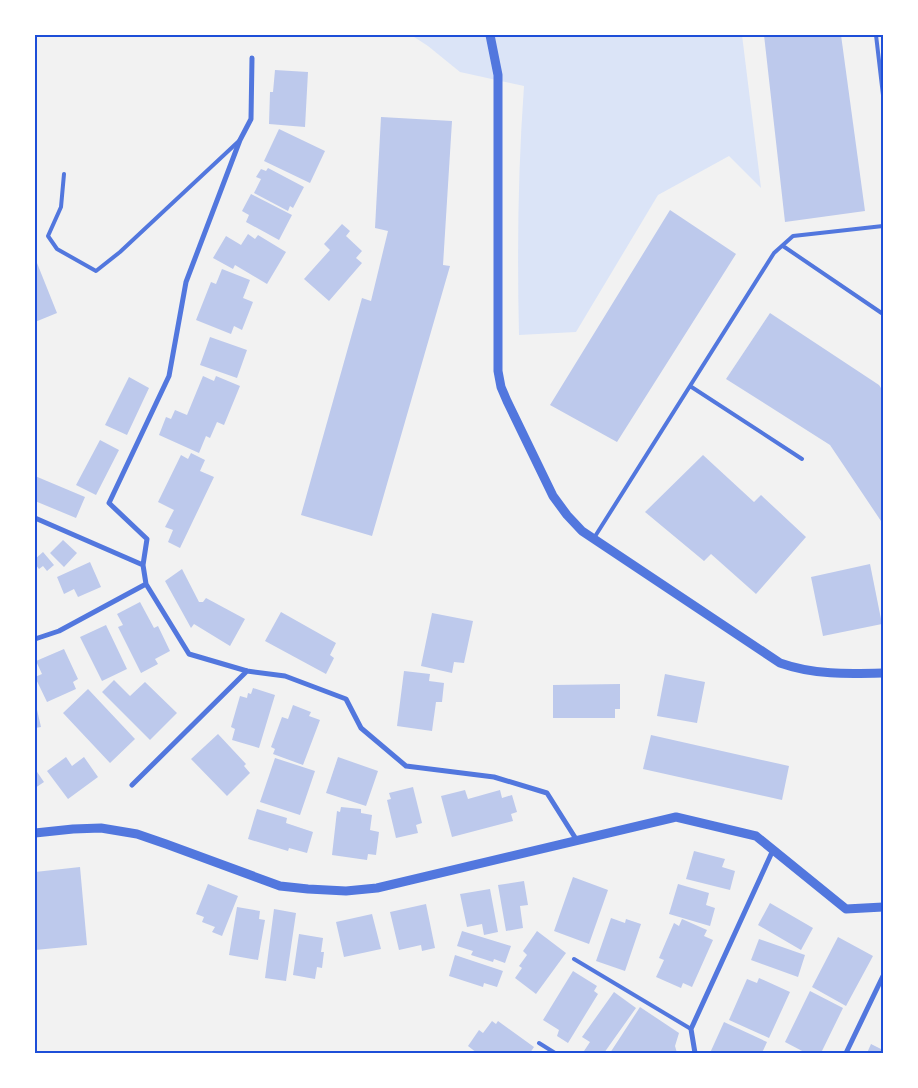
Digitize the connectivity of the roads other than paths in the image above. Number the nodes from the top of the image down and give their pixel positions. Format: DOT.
graph roads {
  1 [pos="490,35"];
  2 [pos="876,35"];
  3 [pos="252,58"];
  4 [pos="883,95"];
  5 [pos="240,140"];
  6 [pos="64,174"];
  7 [pos="883,226"];
  8 [pos="783,246"];
  9 [pos="883,314"];
  10 [pos="690,386"];
  11 [pos="802,459"];
  12 [pos="35,518"];
  13 [pos="594,539"];
  14 [pos="143,565"];
  15 [pos="146,584"];
  16 [pos="35,639"];
  17 [pos="247,671"];
  18 [pos="883,673"];
  19 [pos="132,785"];
  20 [pos="35,833"];
  21 [pos="576,839"];
  22 [pos="774,850"];
  23 [pos="883,907"];
  24 [pos="574,960"];
  25 [pos="883,976"];
  26 [pos="691,1029"];
  27 [pos="539,1043"];
  28 [pos="555,1053"];
  29 [pos="695,1053"];
  30 [pos="846,1053"];
  1 -- 13 [label="street"];
  2 -- 4 [label="lane"];
  3 -- 5 [label="street"];
  5 -- 6 [label="lane"];
  5 -- 14 [label="street"];
  7 -- 8 [label="lane"];
  8 -- 9 [label="lane"];
  8 -- 10 [label="lane"];
  10 -- 11 [label="lane"];
  10 -- 13 [label="lane"];
  12 -- 14 [label="street"];
  13 -- 18 [label="street"];
  14 -- 15 [label="street"];
  15 -- 16 [label="street"];
  15 -- 17 [label="street"];
  17 -- 19 [label="street"];
  17 -- 21 [label="street"];
  20 -- 21 [label="street"];
  21 -- 22 [label="street"];
  22 -- 23 [label="street"];
  22 -- 26 [label="street"];
  24 -- 26 [label="lane"];
  25 -- 30 [label="street"];
  26 -- 29 [label="street"];
  27 -- 28 [label="lane"];
}
